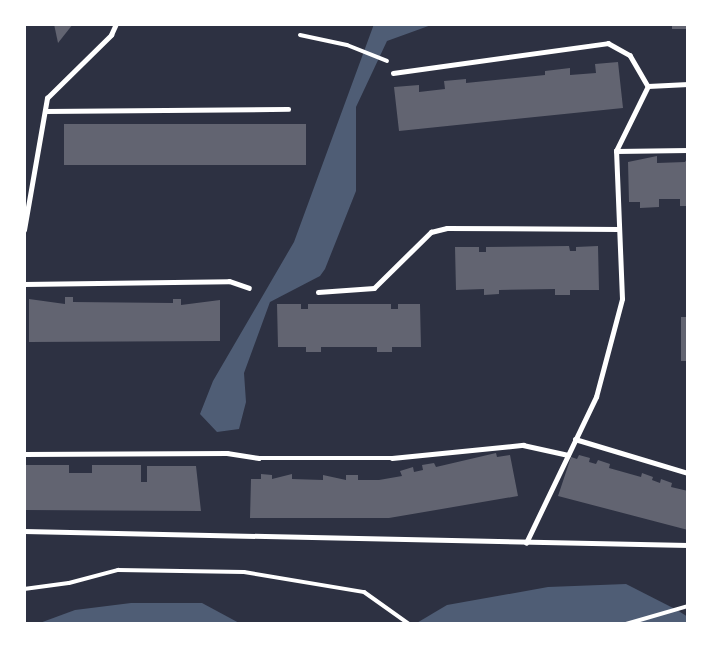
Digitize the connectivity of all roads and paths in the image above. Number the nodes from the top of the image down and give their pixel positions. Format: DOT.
graph roads {
  1 [pos="116,24"];
  2 [pos="300,35"];
  3 [pos="387,61"];
  4 [pos="393,73"];
  5 [pos="688,84"];
  6 [pos="648,86"];
  7 [pos="288,109"];
  8 [pos="45,111"];
  9 [pos="688,150"];
  10 [pos="616,151"];
  11 [pos="619,229"];
  12 [pos="24,230"];
  13 [pos="24,284"];
  14 [pos="249,288"];
  15 [pos="318,292"];
  16 [pos="575,439"];
  17 [pos="24,454"];
  18 [pos="568,456"];
  19 [pos="688,473"];
  20 [pos="24,531"];
  21 [pos="526,543"];
  22 [pos="688,545"];
  23 [pos="24,589"];
  24 [pos="687,606"];
  25 [pos="409,624"];
  26 [pos="626,624"];
  1 -- 8 [label="lane"];
  2 -- 3 [label="path"];
  4 -- 6 [label="lane"];
  5 -- 6 [label="lane"];
  6 -- 10 [label="lane"];
  7 -- 8 [label="lane"];
  8 -- 12 [label="lane"];
  9 -- 10 [label="lane"];
  10 -- 11 [label="lane"];
  11 -- 15 [label="lane"];
  11 -- 16 [label="lane"];
  13 -- 14 [label="lane"];
  16 -- 18 [label="lane"];
  16 -- 19 [label="lane"];
  17 -- 18 [label="lane"];
  18 -- 21 [label="lane"];
  20 -- 21 [label="lane"];
  21 -- 22 [label="lane"];
  23 -- 25 [label="path"];
  24 -- 26 [label="path"];
}
